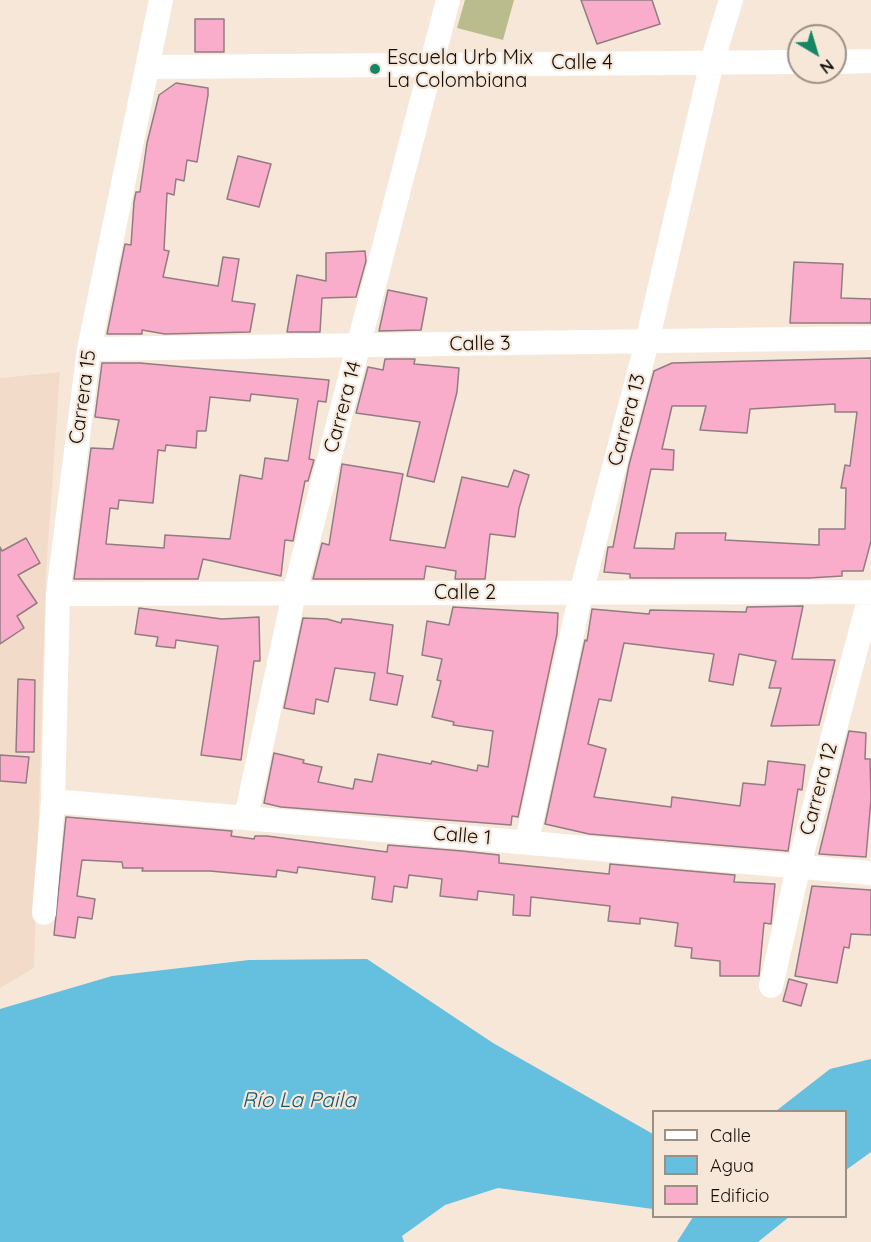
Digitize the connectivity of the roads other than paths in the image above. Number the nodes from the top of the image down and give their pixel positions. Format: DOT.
graph roads {
  1 [pos="161,0"];
  2 [pos="448,0"];
  3 [pos="731,0"];
  4 [pos="871,61"];
  5 [pos="712,62"];
  6 [pos="787,62"];
  7 [pos="847,62"];
  8 [pos="430,63"];
  9 [pos="148,67"];
  10 [pos="871,338"];
  11 [pos="647,342"];
  12 [pos="358,346"];
  13 [pos="89,349"];
  14 [pos="581,592"];
  15 [pos="871,592"];
  16 [pos="58,594"];
  17 [pos="294,594"];
  18 [pos="53,801"];
  19 [pos="246,817"];
  20 [pos="527,842"];
  21 [pos="798,869"];
  22 [pos="871,873"];
  23 [pos="44,913"];
  24 [pos="771,986"];
  1 -- 9 [label="street, Carrera 15"];
  2 -- 8 [label="street, Carrera 14"];
  3 -- 5 [label="street, Carrera 13"];
  4 -- 7 [label="street"];
  5 -- 6 [label="street, Calle 4"];
  5 -- 8 [label="street, Calle 4"];
  5 -- 11 [label="street, Carrera 13"];
  8 -- 9 [label="street, Calle 4"];
  8 -- 12 [label="street, Carrera 14"];
  9 -- 13 [label="street, Carrera 15"];
  10 -- 11 [label="street, Calle 3"];
  11 -- 12 [label="street, Calle 3"];
  11 -- 14 [label="street, Carrera 13"];
  12 -- 13 [label="street, Calle 3"];
  12 -- 17 [label="street, Carrera 14"];
  13 -- 16 [label="street, Carrera 15"];
  14 -- 15 [label="street, Calle 2"];
  14 -- 17 [label="street, Calle 2"];
  14 -- 20 [label="street, Carrera 13"];
  15 -- 21 [label="street, Carrera 12"];
  16 -- 17 [label="street, Calle 2"];
  16 -- 18 [label="street, Carrera 15"];
  17 -- 19 [label="street, Carrera 14"];
  18 -- 19 [label="street, Calle 1"];
  18 -- 23 [label="street, Carrera 15"];
  19 -- 20 [label="street, Calle 1"];
  20 -- 21 [label="street, Calle 1"];
  21 -- 22 [label="street, Calle 1"];
  21 -- 24 [label="street, Carrera 12"];
}
